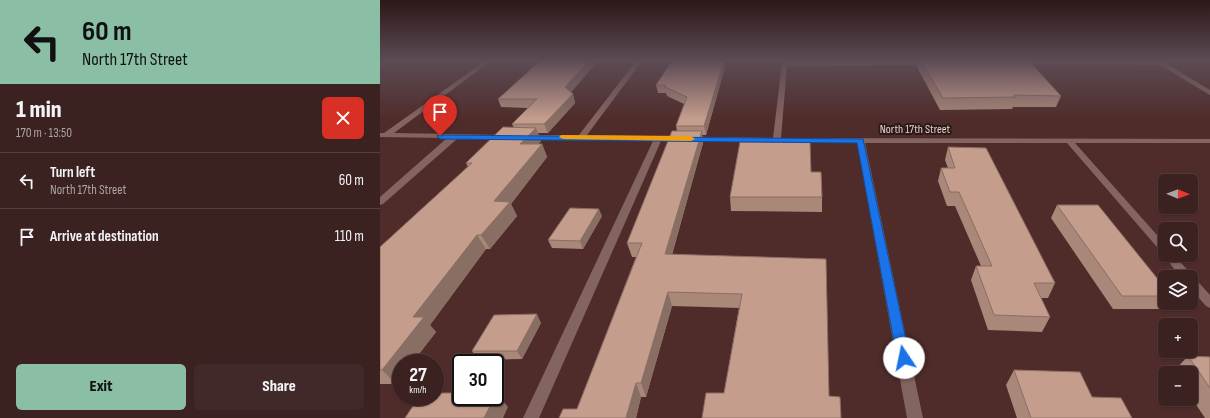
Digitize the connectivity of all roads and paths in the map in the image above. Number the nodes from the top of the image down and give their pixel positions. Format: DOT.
graph roads {
  1 [pos="460,81"];
  2 [pos="624,81"];
  3 [pos="782,81"];
  4 [pos="1190,81"];
  5 [pos="1210,93"];
  6 [pos="383,135"];
  7 [pos="454,137"];
  8 [pos="582,137"];
  9 [pos="658,138"];
  10 [pos="777,140"];
  11 [pos="861,141"];
  12 [pos="1210,141"];
  13 [pos="1070,142"];
  14 [pos="380,202"];
  15 [pos="1158,243"];
  16 [pos="1174,262"];
  17 [pos="1181,270"];
  18 [pos="1198,289"];
  19 [pos="1210,303"];
  20 [pos="531,418"];
  21 [pos="915,418"];
  1 -- 6 [label="street"];
  2 -- 8 [label="street"];
  3 -- 10 [label="street"];
  4 -- 5 [label="street"];
  6 -- 7 [label="street, North 17th Street"];
  7 -- 8 [label="street, North 17th Street"];
  7 -- 14 [label="street"];
  8 -- 9 [label="street, North 17th Street"];
  9 -- 10 [label="street, North 17th Street"];
  9 -- 20 [label="street"];
  10 -- 11 [label="street, North 17th Street"];
  11 -- 13 [label="street, North 17th Street"];
  11 -- 21 [label="street"];
  12 -- 13 [label="street, North 17th Street"];
  13 -- 15 [label="street"];
  16 -- 17 [label="street"];
  18 -- 19 [label="street"];
}
